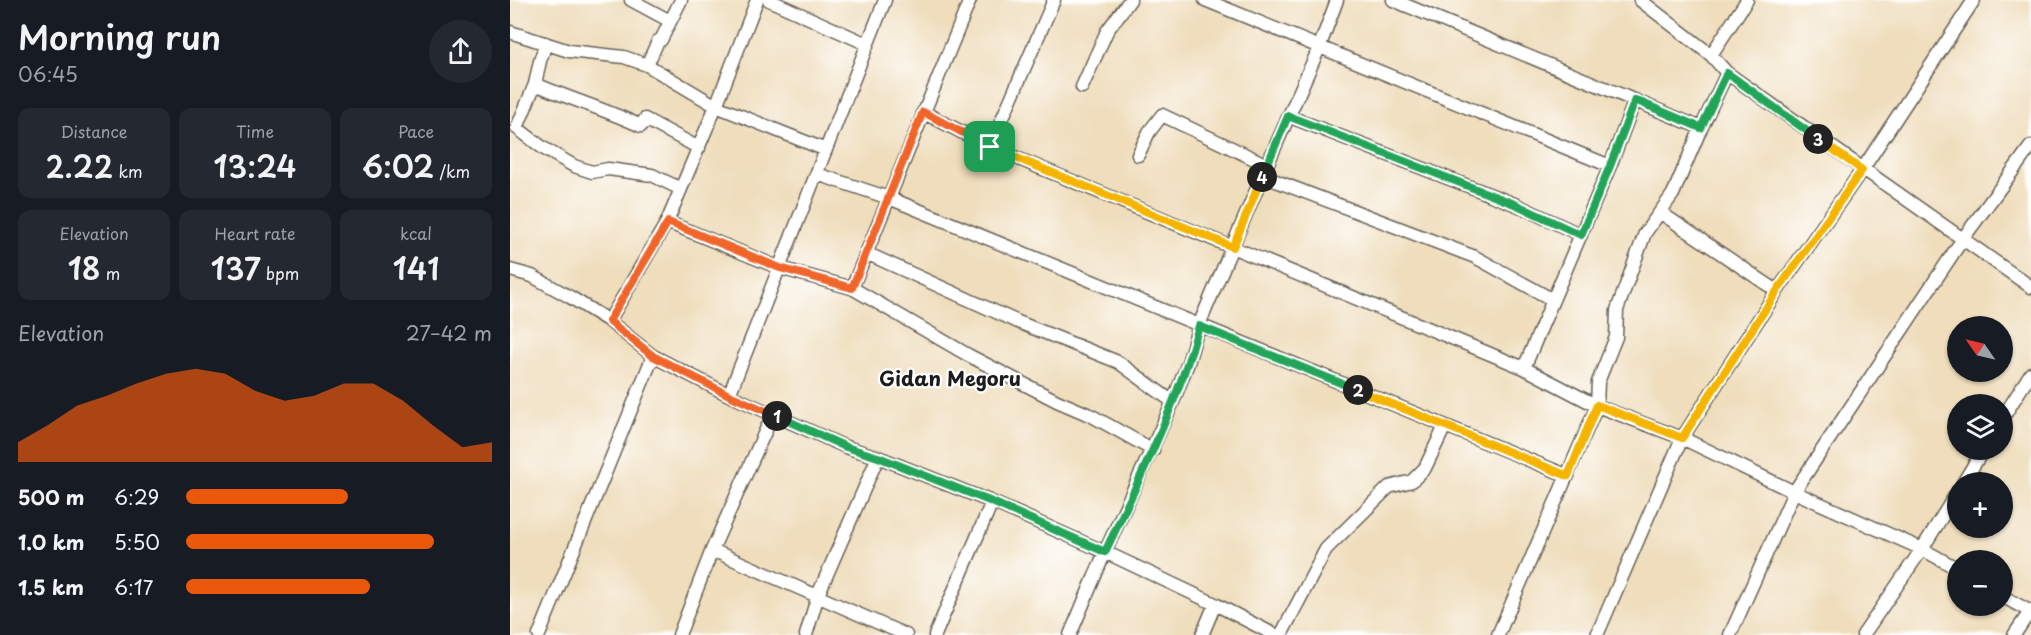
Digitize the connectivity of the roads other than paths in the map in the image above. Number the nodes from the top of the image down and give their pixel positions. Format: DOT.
graph roads {
  1 [pos="631,0"];
  2 [pos="681,0"];
  3 [pos="757,0"];
  4 [pos="769,0"];
  5 [pos="885,0"];
  6 [pos="970,0"];
  7 [pos="1054,0"];
  8 [pos="1130,0"];
  9 [pos="1205,0"];
  10 [pos="1337,0"];
  11 [pos="1393,0"];
  12 [pos="1641,0"];
  13 [pos="1747,0"];
  14 [pos="1974,0"];
  15 [pos="670,21"];
  16 [pos="510,32"];
  17 [pos="546,44"];
  18 [pos="867,44"];
  19 [pos="1319,48"];
  20 [pos="1711,55"];
  21 [pos="647,65"];
  22 [pos="1727,73"];
  23 [pos="535,84"];
  24 [pos="1082,87"];
  25 [pos="1635,100"];
  26 [pos="716,106"];
  27 [pos="923,112"];
  28 [pos="1288,116"];
  29 [pos="1701,128"];
  30 [pos="990,147"];
  31 [pos="2031,147"];
  32 [pos="699,148"];
  33 [pos="826,150"];
  34 [pos="1138,155"];
  35 [pos="1610,166"];
  36 [pos="1265,170"];
  37 [pos="1862,170"];
  38 [pos="816,174"];
  39 [pos="681,189"];
  40 [pos="889,198"];
  41 [pos="1661,213"];
  42 [pos="668,222"];
  43 [pos="1581,235"];
  44 [pos="1962,240"];
  45 [pos="1233,247"];
  46 [pos="866,253"];
  47 [pos="780,268"];
  48 [pos="510,270"];
  49 [pos="2031,287"];
  50 [pos="852,288"];
  51 [pos="1777,291"];
  52 [pos="1553,300"];
  53 [pos="609,321"];
  54 [pos="1199,326"];
  55 [pos="653,356"];
  56 [pos="1524,368"];
  57 [pos="2031,373"];
  58 [pos="729,395"];
  59 [pos="1173,402"];
  60 [pos="2013,402"];
  61 [pos="1597,405"];
  62 [pos="773,414"];
  63 [pos="1445,426"];
  64 [pos="1682,438"];
  65 [pos="1153,450"];
  66 [pos="878,457"];
  67 [pos="1568,476"];
  68 [pos="1794,492"];
  69 [pos="992,502"];
  70 [pos="1947,509"];
  71 [pos="1922,549"];
  72 [pos="712,550"];
  73 [pos="1105,552"];
  74 [pos="1947,563"];
  75 [pos="818,595"];
  76 [pos="2013,602"];
  77 [pos="1215,604"];
  78 [pos="2031,611"];
  79 [pos="539,635"];
  80 [pos="679,635"];
  81 [pos="806,635"];
  82 [pos="906,635"];
  83 [pos="935,635"];
  84 [pos="1070,635"];
  85 [pos="1202,635"];
  86 [pos="1275,635"];
  87 [pos="1281,635"];
  88 [pos="1498,635"];
  89 [pos="1597,635"];
  90 [pos="1730,635"];
  91 [pos="1863,635"];
  92 [pos="2014,635"];
  1 -- 15 [label="street"];
  2 -- 15 [label="street"];
  3 -- 26 [label="street"];
  4 -- 18 [label="street"];
  5 -- 18 [label="street"];
  6 -- 27 [label="street"];
  7 -- 30 [label="street"];
  8 -- 24 [label="street"];
  9 -- 19 [label="street"];
  10 -- 19 [label="street"];
  11 -- 25 [label="street"];
  12 -- 20 [label="street"];
  13 -- 20 [label="street"];
  14 -- 37 [label="street"];
  15 -- 21 [label="street"];
  16 -- 17 [label="street"];
  17 -- 21 [label="street"];
  17 -- 23 [label="street"];
  18 -- 33 [label="street"];
  19 -- 28 [label="street"];
  19 -- 35 [label="street"];
  20 -- 22 [label="street"];
  21 -- 26 [label="street"];
  22 -- 29 [label="street"];
  22 -- 37 [label="street"];
  23 -- 32 [label="street"];
  23 -- 39 [label="street"];
  25 -- 29 [label="street"];
  25 -- 35 [label="street"];
  26 -- 32 [label="street"];
  26 -- 33 [label="street"];
  27 -- 30 [label="street"];
  27 -- 40 [label="street"];
  28 -- 36 [label="street"];
  28 -- 43 [label="street"];
  29 -- 41 [label="street"];
  30 -- 45 [label="street"];
  31 -- 44 [label="street"];
  32 -- 39 [label="street"];
  33 -- 38 [label="street"];
  34 -- 36 [label="street"];
  35 -- 43 [label="street"];
  36 -- 45 [label="street"];
  36 -- 52 [label="street"];
  37 -- 44 [label="street"];
  37 -- 51 [label="street"];
  38 -- 40 [label="street"];
  38 -- 47 [label="street"];
  39 -- 42 [label="street"];
  40 -- 46 [label="street"];
  40 -- 54 [label="street"];
  41 -- 51 [label="street"];
  41 -- 61 [label="street"];
  42 -- 47 [label="street"];
  42 -- 53 [label="street"];
  43 -- 52 [label="street"];
  44 -- 49 [label="street"];
  44 -- 68 [label="street"];
  45 -- 54 [label="street"];
  45 -- 56 [label="street"];
  46 -- 50 [label="street"];
  46 -- 59 [label="street"];
  47 -- 50 [label="street"];
  47 -- 58 [label="street"];
  48 -- 53 [label="street"];
  50 -- 65 [label="street"];
  51 -- 64 [label="street"];
  52 -- 56 [label="street"];
  53 -- 55 [label="street"];
  54 -- 59 [label="street"];
  54 -- 63 [label="street"];
  55 -- 58 [label="street"];
  55 -- 79 [label="street"];
  56 -- 61 [label="street"];
  57 -- 60 [label="street"];
  58 -- 62 [label="street"];
  59 -- 65 [label="street"];
  61 -- 64 [label="street"];
  61 -- 67 [label="street"];
  62 -- 66 [label="street"];
  62 -- 72 [label="street"];
  63 -- 67 [label="street"];
  63 -- 87 [label="street"];
  64 -- 68 [label="street"];
  64 -- 89 [label="street"];
  65 -- 73 [label="street"];
  66 -- 69 [label="street"];
  66 -- 75 [label="street"];
  67 -- 88 [label="street"];
  68 -- 71 [label="street"];
  68 -- 90 [label="street"];
  69 -- 73 [label="street"];
  69 -- 83 [label="street"];
  70 -- 71 [label="street"];
  71 -- 74 [label="street"];
  71 -- 91 [label="street"];
  72 -- 75 [label="street"];
  72 -- 80 [label="street"];
  73 -- 77 [label="street"];
  73 -- 84 [label="street"];
  75 -- 81 [label="street"];
  75 -- 82 [label="street"];
  76 -- 78 [label="street"];
  77 -- 85 [label="street"];
  77 -- 86 [label="street"];
  78 -- 92 [label="street"];
}
